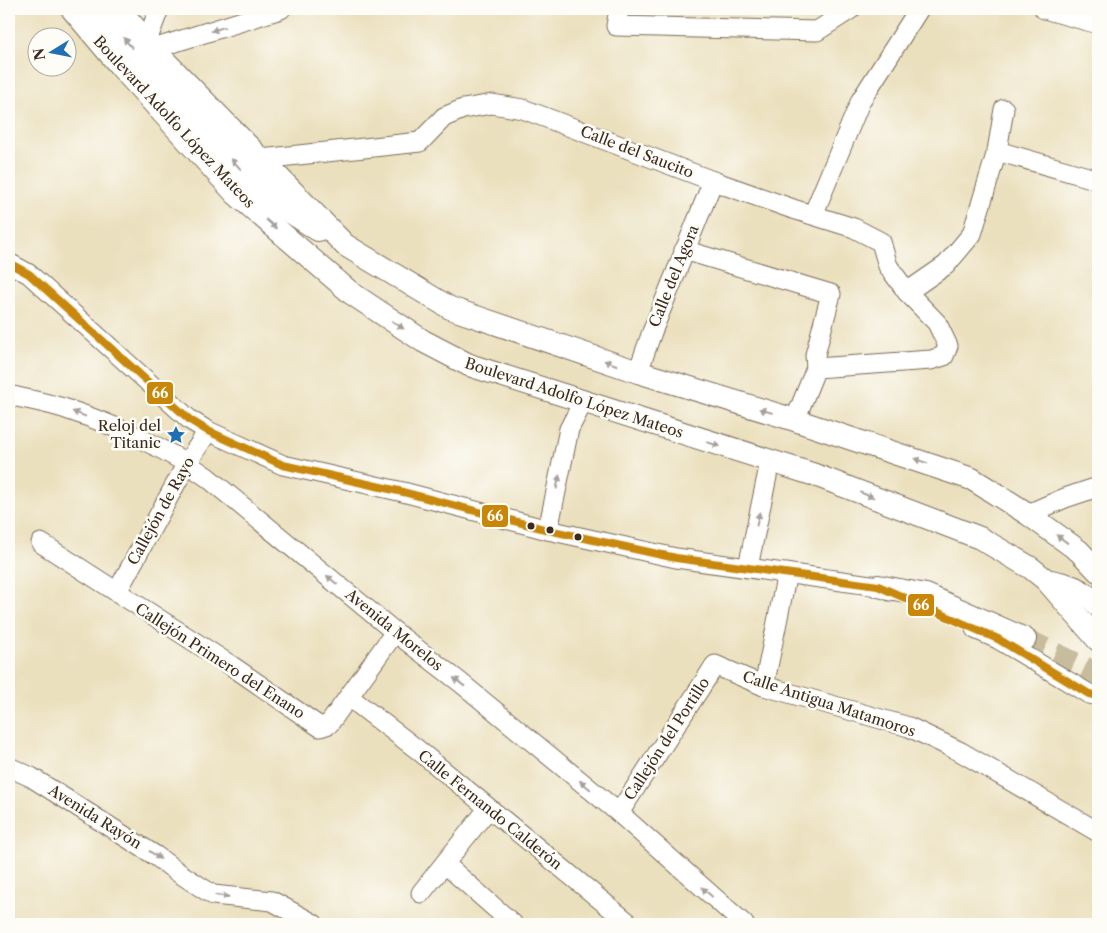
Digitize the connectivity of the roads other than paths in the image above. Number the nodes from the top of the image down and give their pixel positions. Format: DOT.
graph roads {
  1 [pos="72,9"];
  2 [pos="98,9"];
  3 [pos="118,9"];
  4 [pos="159,9"];
  5 [pos="281,9"];
  6 [pos="619,9"];
  7 [pos="850,9"];
  8 [pos="919,9"];
  9 [pos="1044,9"];
  10 [pos="1098,24"];
  11 [pos="150,45"];
  12 [pos="1004,109"];
  13 [pos="997,151"];
  14 [pos="261,159"];
  15 [pos="1098,180"];
  16 [pos="713,181"];
  17 [pos="813,215"];
  18 [pos="345,245"];
  19 [pos="684,250"];
  20 [pos="9,263"];
  21 [pos="906,292"];
  22 [pos="816,368"];
  23 [pos="638,372"];
  24 [pos="9,395"];
  25 [pos="583,402"];
  26 [pos="795,420"];
  27 [pos="208,431"];
  28 [pos="770,462"];
  29 [pos="187,463"];
  30 [pos="1098,486"];
  31 [pos="1028,514"];
  32 [pos="548,530"];
  33 [pos="40,543"];
  34 [pos="748,567"];
  35 [pos="1098,572"];
  36 [pos="787,573"];
  37 [pos="1046,580"];
  38 [pos="878,586"];
  39 [pos="117,592"];
  40 [pos="1098,606"];
  41 [pos="395,632"];
  42 [pos="1025,639"];
  43 [pos="1098,640"];
  44 [pos="715,665"];
  45 [pos="764,686"];
  46 [pos="1098,696"];
  47 [pos="349,697"];
  48 [pos="9,767"];
  49 [pos="488,809"];
  50 [pos="619,813"];
  51 [pos="1098,832"];
  52 [pos="445,864"];
  53 [pos="421,893"];
  54 [pos="314,924"];
  55 [pos="513,924"];
  56 [pos="630,924"];
  57 [pos="743,924"];
  1 -- 25 [label="main road, Boulevard Adolfo López Mateos, one-way"];
  18 -- 2 [label="main road, one-way"];
  3 -- 11 [label="main road"];
  4 -- 11 [label="street"];
  5 -- 11 [label="street, one-way"];
  6 -- 7 [label="street"];
  8 -- 17 [label="street"];
  9 -- 10 [label="street"];
  11 -- 14 [label="main road"];
  12 -- 13 [label="street"];
  13 -- 15 [label="street"];
  13 -- 21 [label="street"];
  14 -- 16 [label="street, Calle del Saucito"];
  14 -- 18 [label="main road"];
  16 -- 17 [label="street, Calle del Saucito"];
  16 -- 19 [label="street, Calle del Agora"];
  17 -- 21 [label="street, Calle del Saucito"];
  23 -- 18 [label="main road, one-way"];
  19 -- 22 [label="street"];
  19 -- 23 [label="street, Calle del Agora"];
  20 -- 27 [label="street"];
  21 -- 22 [label="street, Calle del Saucito"];
  22 -- 26 [label="street"];
  26 -- 23 [label="main road, one-way"];
  29 -- 24 [label="street, Avenida Morelos, one-way"];
  25 -- 28 [label="main road, Boulevard Adolfo López Mateos, one-way"];
  32 -- 25 [label="street, one-way"];
  31 -- 26 [label="main road, one-way"];
  27 -- 29 [label="street, Callejón de Rayo"];
  27 -- 32 [label="street"];
  34 -- 28 [label="street, one-way"];
  28 -- 37 [label="main road, Boulevard Adolfo López Mateos, one-way"];
  29 -- 39 [label="street, Callejón de Rayo"];
  41 -- 29 [label="street, Avenida Morelos, one-way"];
  30 -- 31 [label="street"];
  35 -- 31 [label="main road, one-way"];
  32 -- 34 [label="street"];
  33 -- 39 [label="street, Callejón Primero del Enano"];
  34 -- 36 [label="street"];
  36 -- 38 [label="street"];
  36 -- 45 [label="street"];
  37 -- 40 [label="main road"];
  37 -- 43 [label="main road, Boulevard Adolfo López Mateos"];
  38 -- 42 [label="main road"];
  38 -- 46 [label="street"];
  39 -- 47 [label="street, Callejón Primero del Enano"];
  41 -- 47 [label="street"];
  50 -- 41 [label="street, Avenida Morelos, one-way"];
  44 -- 45 [label="street, Calle Antigua Matamoros"];
  44 -- 50 [label="street, Callejón del Portillo"];
  45 -- 51 [label="street, Calle Antigua Matamoros"];
  47 -- 49 [label="street, Calle Fernando Calderón"];
  48 -- 54 [label="street, Avenida Rayón, one-way"];
  49 -- 52 [label="street"];
  49 -- 56 [label="street, Calle Fernando Calderón"];
  57 -- 50 [label="street, Avenida Morelos, one-way"];
  52 -- 53 [label="street"];
  52 -- 55 [label="street"];
}
